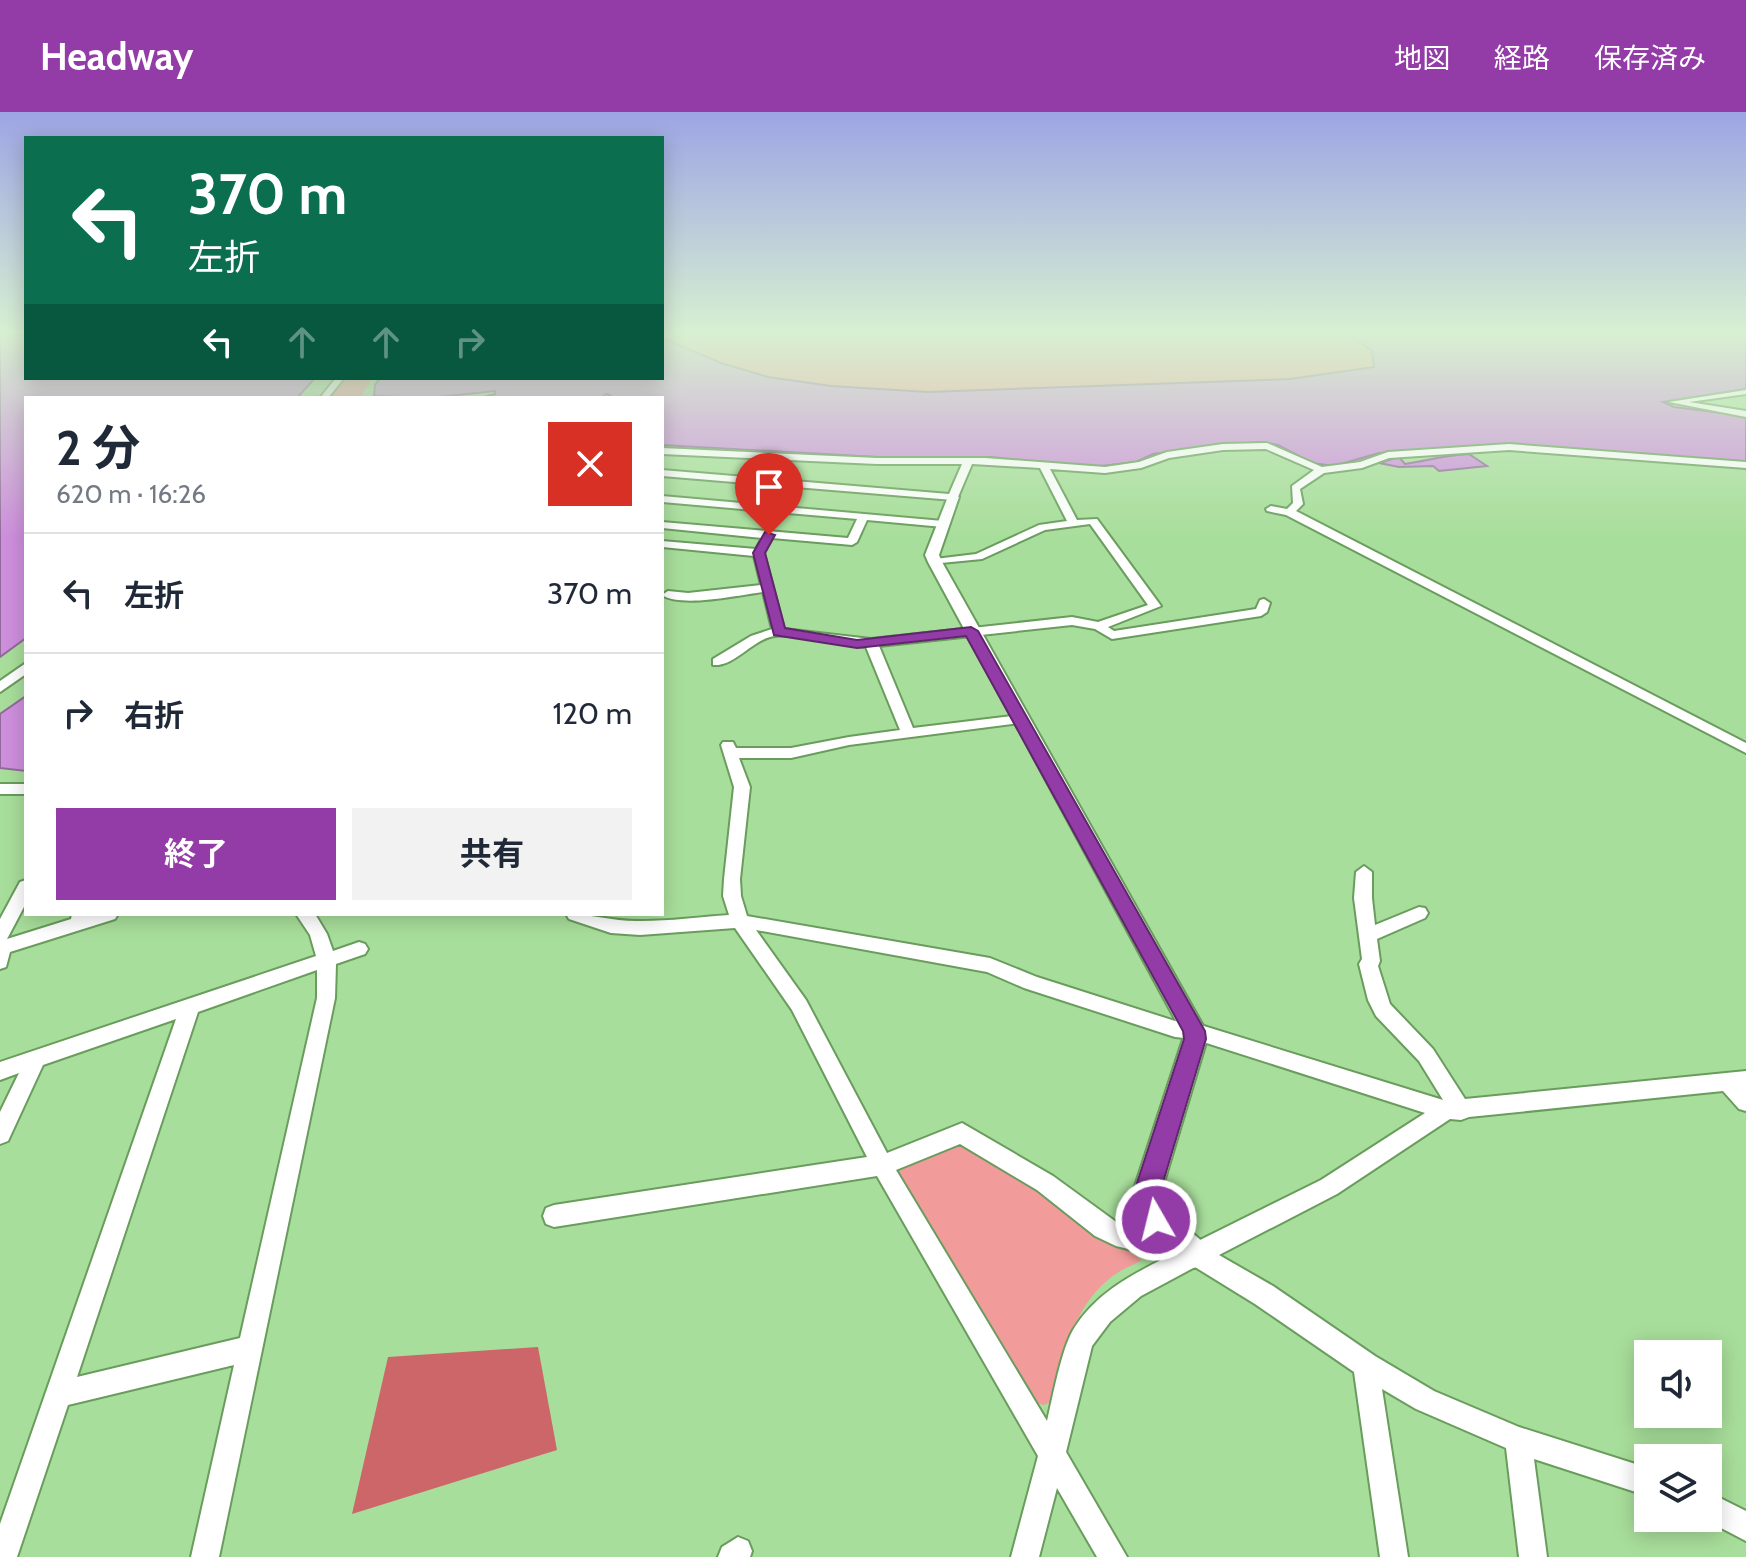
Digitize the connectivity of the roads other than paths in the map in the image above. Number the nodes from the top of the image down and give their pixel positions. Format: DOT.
graph roads {
  1 [pos="1674,402"];
  2 [pos="1746,414"];
  3 [pos="664,453"];
  4 [pos="966,463"];
  5 [pos="817,465"];
  6 [pos="1746,465"];
  7 [pos="1044,467"];
  8 [pos="1321,470"];
  9 [pos="664,473"];
  10 [pos="664,474"];
  11 [pos="805,484"];
  12 [pos="953,497"];
  13 [pos="664,499"];
  14 [pos="1271,509"];
  15 [pos="790,510"];
  16 [pos="1289,512"];
  17 [pos="864,516"];
  18 [pos="1073,522"];
  19 [pos="943,524"];
  20 [pos="664,525"];
  21 [pos="769,535"];
  22 [pos="664,544"];
  23 [pos="759,553"];
  24 [pos="935,562"];
  25 [pos="768,588"];
  26 [pos="668,595"];
  27 [pos="1264,603"];
  28 [pos="1099,626"];
  29 [pos="971,631"];
  30 [pos="779,632"];
  31 [pos="871,643"];
  32 [pos="718,662"];
  33 [pos="24,669"];
  34 [pos="0,688"];
  35 [pos="1020,719"];
  36 [pos="908,733"];
  37 [pos="1746,749"];
  38 [pos="0,789"];
  39 [pos="24,789"];
  40 [pos="1364,872"];
  41 [pos="24,891"];
  42 [pos="1419,913"];
  43 [pos="306,916"];
  44 [pos="581,916"];
  45 [pos="80,918"];
  46 [pos="740,921"];
  47 [pos="1368,936"];
  48 [pos="0,949"];
  49 [pos="359,949"];
  50 [pos="328,960"];
  51 [pos="190,1006"];
  52 [pos="1194,1031"];
  53 [pos="36,1059"];
  54 [pos="0,1071"];
  55 [pos="1736,1081"];
  56 [pos="1746,1102"];
  57 [pos="1453,1110"];
  58 [pos="0,1134"];
  59 [pos="882,1165"];
  60 [pos="554,1216"];
  61 [pos="1194,1253"];
  62 [pos="251,1348"];
  63 [pos="1366,1365"];
  64 [pos="59,1394"];
  65 [pos="1518,1440"];
  66 [pos="1053,1451"];
  67 [pos="1634,1477"];
  68 [pos="1722,1514"];
  69 [pos="1746,1527"];
  70 [pos="3,1557"];
  71 [pos="205,1557"];
  72 [pos="1025,1557"];
  73 [pos="1113,1557"];
  74 [pos="1394,1557"];
  75 [pos="1533,1557"];
  1 -- 2 [label="street"];
  3 -- 4 [label="street"];
  4 -- 5 [label="street"];
  4 -- 7 [label="street"];
  4 -- 12 [label="street"];
  5 -- 9 [label="street"];
  5 -- 11 [label="street"];
  6 -- 8 [label="street"];
  7 -- 8 [label="street"];
  7 -- 18 [label="street"];
  8 -- 16 [label="street"];
  10 -- 11 [label="street"];
  11 -- 12 [label="street"];
  11 -- 15 [label="street"];
  12 -- 19 [label="street"];
  13 -- 15 [label="street"];
  14 -- 16 [label="street"];
  15 -- 17 [label="street"];
  16 -- 37 [label="street"];
  17 -- 19 [label="street"];
  17 -- 21 [label="street"];
  18 -- 24 [label="street"];
  18 -- 28 [label="street"];
  19 -- 24 [label="street"];
  20 -- 21 [label="street"];
  21 -- 23 [label="street"];
  22 -- 23 [label="street"];
  23 -- 25 [label="street"];
  24 -- 29 [label="street"];
  25 -- 26 [label="street"];
  25 -- 30 [label="street"];
  27 -- 28 [label="street"];
  28 -- 29 [label="street"];
  29 -- 31 [label="street"];
  29 -- 35 [label="street"];
  30 -- 31 [label="street"];
  30 -- 32 [label="street"];
  31 -- 36 [label="street"];
  33 -- 34 [label="street"];
  35 -- 36 [label="street"];
  35 -- 52 [label="street"];
  36 -- 46 [label="street"];
  38 -- 39 [label="street"];
  40 -- 47 [label="street"];
  41 -- 48 [label="street"];
  42 -- 47 [label="street"];
  43 -- 50 [label="street"];
  44 -- 46 [label="street"];
  45 -- 48 [label="street"];
  46 -- 52 [label="street"];
  46 -- 59 [label="street"];
  47 -- 57 [label="street"];
  49 -- 50 [label="street"];
  50 -- 51 [label="street"];
  50 -- 62 [label="street"];
  51 -- 53 [label="street"];
  51 -- 64 [label="street"];
  52 -- 57 [label="street"];
  52 -- 61 [label="street"];
  53 -- 54 [label="street"];
  53 -- 58 [label="street"];
  55 -- 56 [label="street"];
  55 -- 57 [label="street"];
  57 -- 61 [label="street"];
  59 -- 60 [label="street"];
  59 -- 61 [label="street"];
  59 -- 66 [label="street"];
  61 -- 63 [label="street"];
  61 -- 66 [label="street"];
  62 -- 64 [label="street"];
  62 -- 71 [label="street"];
  63 -- 65 [label="street"];
  63 -- 74 [label="street"];
  64 -- 70 [label="street"];
  65 -- 67 [label="street"];
  65 -- 75 [label="street"];
  66 -- 72 [label="street"];
  66 -- 73 [label="street"];
  68 -- 69 [label="street"];
}
